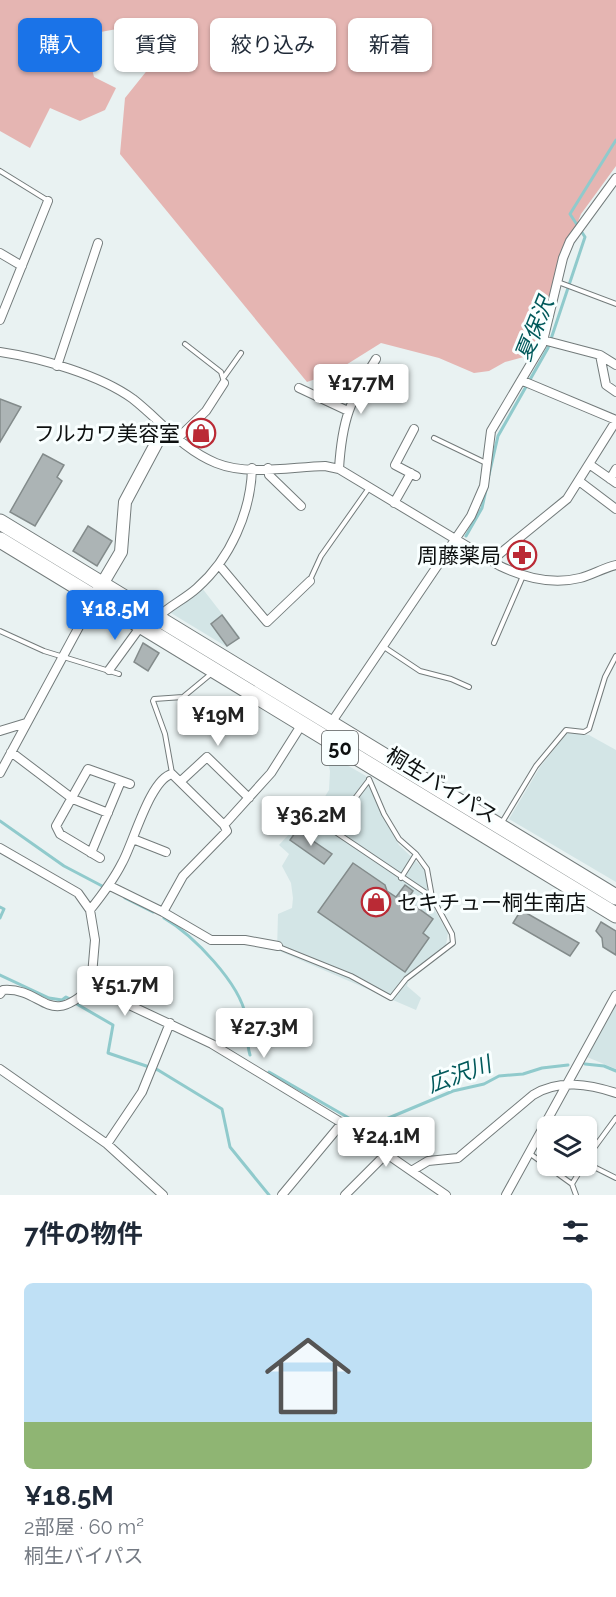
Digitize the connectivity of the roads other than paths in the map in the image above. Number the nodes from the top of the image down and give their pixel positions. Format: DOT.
graph roads {
  1 [pos="0,171"];
  2 [pos="616,178"];
  3 [pos="48,201"];
  4 [pos="98,243"];
  5 [pos="0,253"];
  6 [pos="22,266"];
  7 [pos="557,282"];
  8 [pos="616,304"];
  9 [pos="0,320"];
  10 [pos="543,340"];
  11 [pos="185,344"];
  12 [pos="0,352"];
  13 [pos="241,352"];
  14 [pos="600,355"];
  15 [pos="376,358"];
  16 [pos="616,365"];
  17 [pos="57,366"];
  18 [pos="224,380"];
  19 [pos="523,381"];
  20 [pos="299,388"];
  21 [pos="616,392"];
  22 [pos="348,411"];
  23 [pos="616,420"];
  24 [pos="164,429"];
  25 [pos="414,429"];
  26 [pos="434,438"];
  27 [pos="177,439"];
  28 [pos="486,464"];
  29 [pos="589,464"];
  30 [pos="252,468"];
  31 [pos="268,468"];
  32 [pos="339,469"];
  33 [pos="616,469"];
  34 [pos="579,481"];
  35 [pos="613,481"];
  36 [pos="370,488"];
  37 [pos="394,503"];
  38 [pos="301,506"];
  39 [pos="616,509"];
  40 [pos="0,522"];
  41 [pos="0,540"];
  42 [pos="457,541"];
  43 [pos="492,560"];
  44 [pos="219,565"];
  45 [pos="616,565"];
  46 [pos="523,576"];
  47 [pos="310,580"];
  48 [pos="98,591"];
  49 [pos="157,618"];
  50 [pos="141,626"];
  51 [pos="0,631"];
  52 [pos="494,643"];
  53 [pos="384,647"];
  54 [pos="616,656"];
  55 [pos="62,657"];
  56 [pos="109,670"];
  57 [pos="213,671"];
  58 [pos="119,674"];
  59 [pos="469,687"];
  60 [pos="26,723"];
  61 [pos="302,724"];
  62 [pos="326,730"];
  63 [pos="0,731"];
  64 [pos="11,752"];
  65 [pos="0,773"];
  66 [pos="172,774"];
  67 [pos="373,774"];
  68 [pos="121,781"];
  69 [pos="181,781"];
  70 [pos="130,784"];
  71 [pos="73,798"];
  72 [pos="249,798"];
  73 [pos="108,813"];
  74 [pos="501,824"];
  75 [pos="224,825"];
  76 [pos="133,839"];
  77 [pos="0,848"];
  78 [pos="166,852"];
  79 [pos="91,853"];
  80 [pos="416,854"];
  81 [pos="100,858"];
  82 [pos="401,878"];
  83 [pos="110,886"];
  84 [pos="432,897"];
  85 [pos="616,897"];
  86 [pos="90,910"];
  87 [pos="163,912"];
  88 [pos="616,915"];
  89 [pos="278,946"];
  90 [pos="92,987"];
  91 [pos="0,994"];
  92 [pos="616,995"];
  93 [pos="170,1023"];
  94 [pos="0,1069"];
  95 [pos="567,1085"];
  96 [pos="616,1093"];
  97 [pos="616,1118"];
  98 [pos="342,1123"];
  99 [pos="107,1144"];
  100 [pos="597,1146"];
  101 [pos="387,1153"];
  102 [pos="529,1153"];
  103 [pos="597,1169"];
  104 [pos="413,1170"];
  105 [pos="577,1176"];
  106 [pos="616,1178"];
  107 [pos="572,1184"];
  108 [pos="440,1193"];
  109 [pos="164,1195"];
  110 [pos="282,1195"];
  111 [pos="345,1195"];
  112 [pos="506,1195"];
  113 [pos="576,1195"];
  1 -- 3 [label="lane"];
  2 -- 7 [label="street"];
  3 -- 6 [label="street"];
  4 -- 17 [label="street"];
  5 -- 6 [label="street"];
  6 -- 9 [label="street"];
  7 -- 8 [label="lane"];
  7 -- 10 [label="street"];
  10 -- 14 [label="street"];
  10 -- 19 [label="street"];
  11 -- 18 [label="lane"];
  12 -- 17 [label="street"];
  13 -- 18 [label="lane"];
  14 -- 16 [label="street"];
  14 -- 21 [label="street"];
  15 -- 22 [label="street"];
  17 -- 24 [label="street"];
  18 -- 27 [label="street"];
  19 -- 23 [label="street"];
  19 -- 28 [label="street"];
  20 -- 22 [label="street"];
  22 -- 32 [label="street"];
  23 -- 29 [label="street"];
  24 -- 27 [label="street"];
  24 -- 48 [label="street"];
  25 -- 37 [label="street"];
  26 -- 28 [label="lane"];
  27 -- 30 [label="street"];
  28 -- 42 [label="street"];
  29 -- 34 [label="street"];
  29 -- 35 [label="street"];
  30 -- 31 [label="street"];
  30 -- 44 [label="street"];
  31 -- 32 [label="street"];
  31 -- 38 [label="street"];
  32 -- 36 [label="street"];
  33 -- 35 [label="street"];
  34 -- 39 [label="street"];
  34 -- 43 [label="street"];
  36 -- 37 [label="street"];
  36 -- 47 [label="lane"];
  37 -- 42 [label="street"];
  40 -- 48 [label="highway, 桐生バイパス / 50"];
  41 -- 48 [label="highway, 桐生バイパス / 50"];
  42 -- 43 [label="street"];
  42 -- 53 [label="street"];
  43 -- 46 [label="street"];
  44 -- 47 [label="street"];
  44 -- 49 [label="street"];
  45 -- 46 [label="street"];
  46 -- 52 [label="lane"];
  48 -- 49 [label="highway, 桐生バイパス / 50"];
  48 -- 50 [label="highway, 桐生バイパス / 50"];
  48 -- 55 [label="street"];
  49 -- 62 [label="highway, 桐生バイパス / 50"];
  50 -- 56 [label="street"];
  50 -- 57 [label="highway, 桐生バイパス / 50"];
  51 -- 55 [label="lane"];
  53 -- 59 [label="lane"];
  53 -- 62 [label="street"];
  54 -- 74 [label="lane"];
  55 -- 56 [label="lane"];
  55 -- 60 [label="street"];
  56 -- 58 [label="lane"];
  57 -- 61 [label="highway, 桐生バイパス / 50"];
  57 -- 66 [label="lane"];
  60 -- 63 [label="street"];
  60 -- 64 [label="street"];
  61 -- 62 [label="highway, 桐生バイパス / 50"];
  61 -- 72 [label="street"];
  62 -- 67 [label="highway, 桐生バイパス / 50"];
  62 -- 74 [label="highway, 桐生バイパス / 50"];
  64 -- 65 [label="street"];
  64 -- 71 [label="street"];
  66 -- 69 [label="street"];
  66 -- 76 [label="street"];
  67 -- 80 [label="lane"];
  67 -- 82 [label="lane"];
  67 -- 88 [label="highway, 桐生バイパス / 50"];
  68 -- 70 [label="street"];
  68 -- 71 [label="street"];
  68 -- 73 [label="street"];
  69 -- 72 [label="street"];
  69 -- 75 [label="street"];
  71 -- 73 [label="street"];
  71 -- 79 [label="street"];
  72 -- 75 [label="street"];
  73 -- 79 [label="street"];
  74 -- 85 [label="highway, 桐生バイパス / 50"];
  75 -- 87 [label="street"];
  76 -- 78 [label="street"];
  76 -- 83 [label="street"];
  77 -- 86 [label="street"];
  79 -- 81 [label="street"];
  80 -- 82 [label="lane"];
  80 -- 84 [label="lane"];
  82 -- 84 [label="lane"];
  83 -- 86 [label="street"];
  83 -- 87 [label="street"];
  84 -- 89 [label="lane"];
  86 -- 90 [label="street"];
  87 -- 89 [label="street"];
  90 -- 91 [label="street"];
  90 -- 93 [label="street"];
  92 -- 95 [label="street"];
  93 -- 98 [label="street"];
  93 -- 99 [label="street"];
  94 -- 99 [label="street"];
  95 -- 96 [label="street"];
  95 -- 102 [label="street"];
  95 -- 104 [label="street"];
  97 -- 100 [label="lane"];
  98 -- 101 [label="street"];
  98 -- 110 [label="street"];
  99 -- 109 [label="street"];
  101 -- 104 [label="street"];
  101 -- 111 [label="street"];
  102 -- 107 [label="lane"];
  102 -- 112 [label="street"];
  103 -- 106 [label="lane"];
  104 -- 108 [label="street"];
  105 -- 107 [label="lane"];
  107 -- 113 [label="lane"];
}
